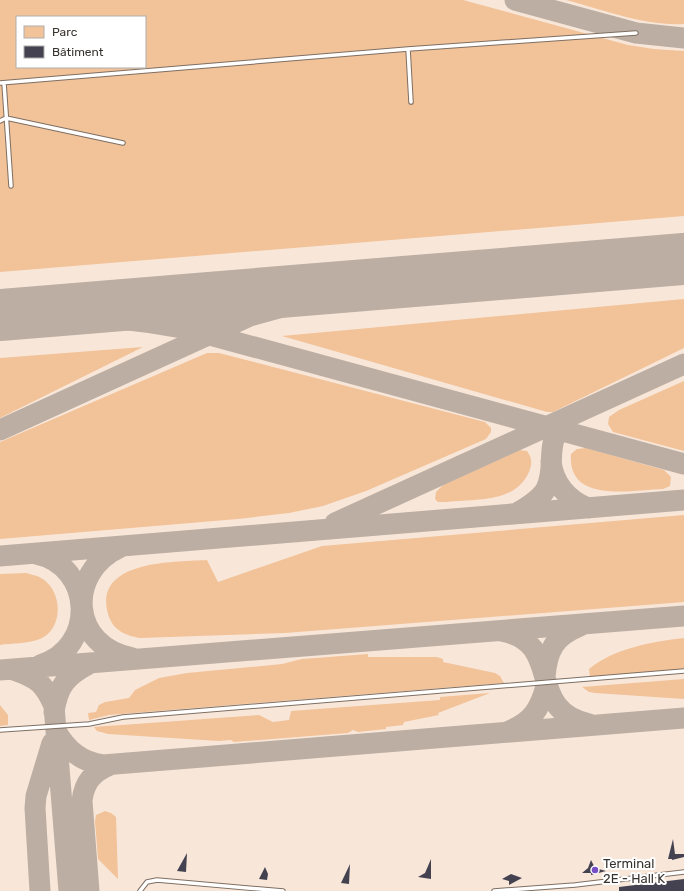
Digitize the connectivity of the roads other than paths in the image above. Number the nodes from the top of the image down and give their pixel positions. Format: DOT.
graph roads {
  1 [pos="636,33"];
  2 [pos="408,49"];
  3 [pos="2,83"];
  4 [pos="411,102"];
  5 [pos="6,118"];
  6 [pos="0,121"];
  7 [pos="123,143"];
  8 [pos="11,186"];
  9 [pos="684,672"];
  10 [pos="0,730"];
  11 [pos="684,872"];
  12 [pos="140,891"];
  13 [pos="283,891"];
  14 [pos="494,891"];
  1 -- 2 [label="lane"];
  2 -- 3 [label="lane"];
  2 -- 4 [label="lane"];
  3 -- 5 [label="lane"];
  5 -- 6 [label="lane"];
  5 -- 7 [label="lane"];
  5 -- 8 [label="lane"];
  9 -- 10 [label="lane"];
  11 -- 14 [label="lane"];
  12 -- 13 [label="lane"];
}
